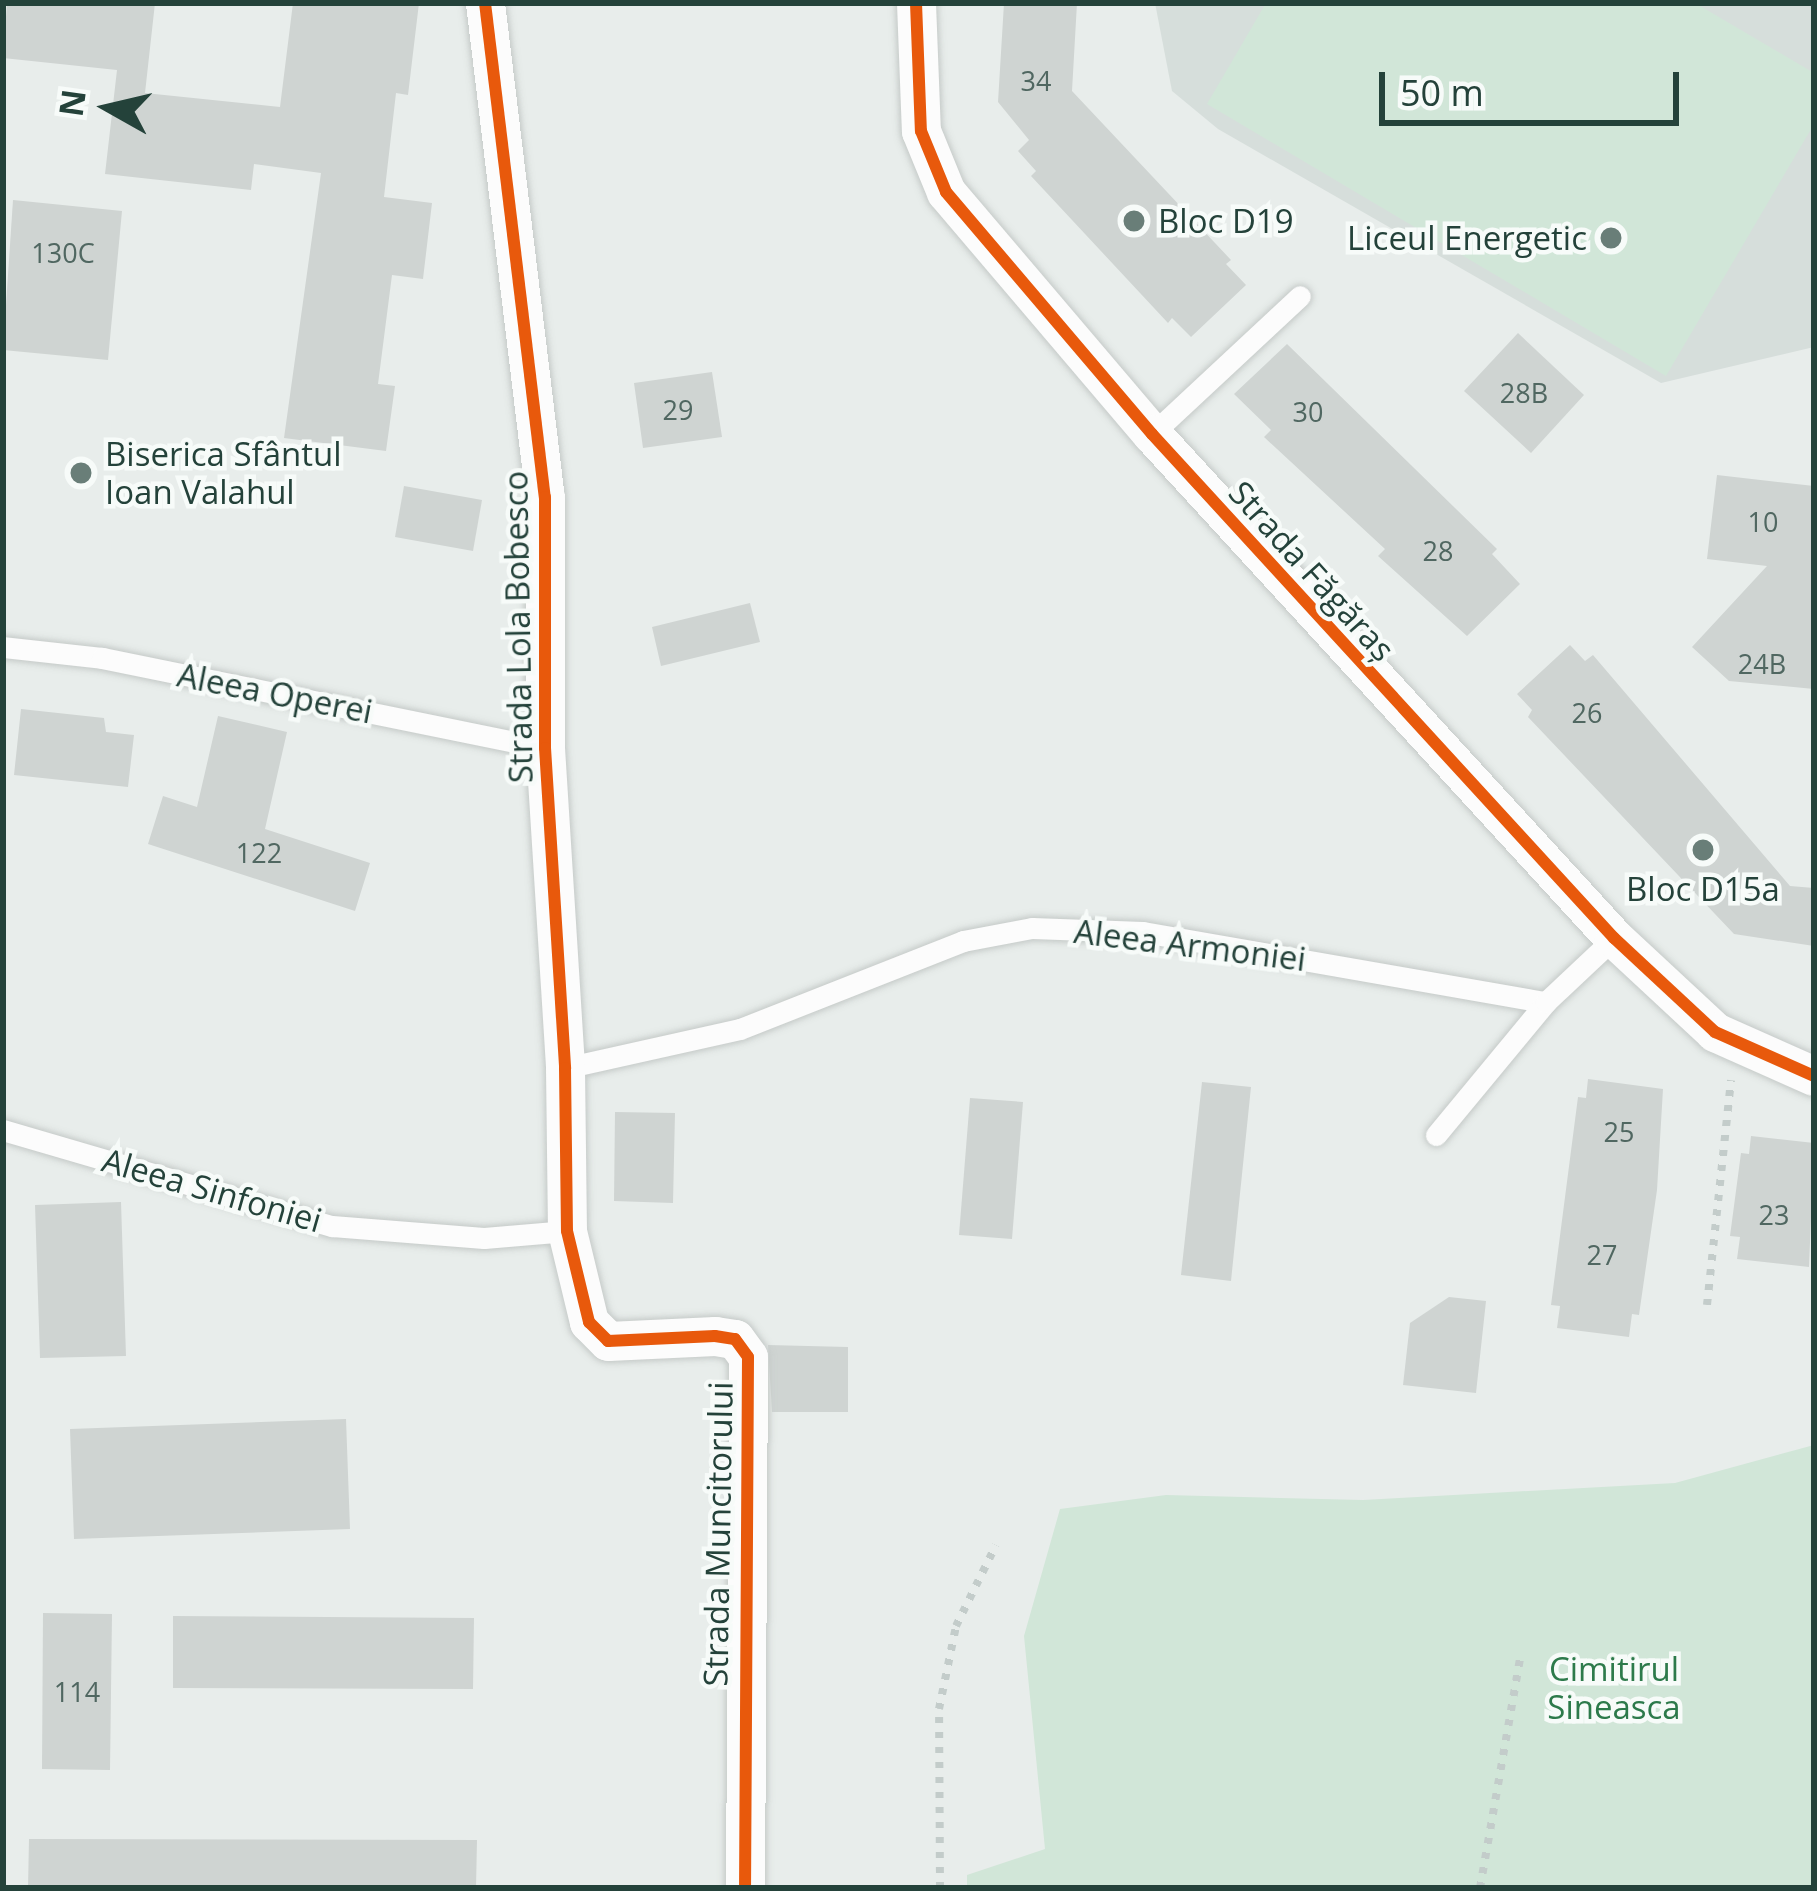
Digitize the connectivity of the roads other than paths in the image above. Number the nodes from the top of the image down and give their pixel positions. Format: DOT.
graph roads {
  1 [pos="485,3"];
  2 [pos="916,3"];
  3 [pos="1300,296"];
  4 [pos="1152,434"];
  5 [pos="3,646"];
  6 [pos="545,748"];
  7 [pos="1614,938"];
  8 [pos="1546,1002"];
  9 [pos="566,1068"];
  10 [pos="1814,1076"];
  11 [pos="3,1130"];
  12 [pos="1436,1135"];
  13 [pos="567,1232"];
  14 [pos="589,1322"];
  15 [pos="745,1888"];
  1 -- 6 [label="street, Strada Lola Bobesco"];
  2 -- 4 [label="street, Strada Făgăraș"];
  3 -- 4 [label="lane"];
  4 -- 7 [label="street, Strada Făgăraș"];
  5 -- 6 [label="lane, Aleea Operei"];
  6 -- 9 [label="street, Strada Lola Bobesco"];
  7 -- 8 [label="lane"];
  7 -- 10 [label="street, Strada Făgăraș"];
  8 -- 9 [label="lane, Aleea Armoniei"];
  8 -- 12 [label="lane"];
  9 -- 13 [label="street, Strada Lola Bobesco"];
  11 -- 13 [label="lane, Aleea Sinfoniei"];
  13 -- 14 [label="street, Strada Lola Bobesco"];
  14 -- 15 [label="street, Strada Muncitorului"];
}
